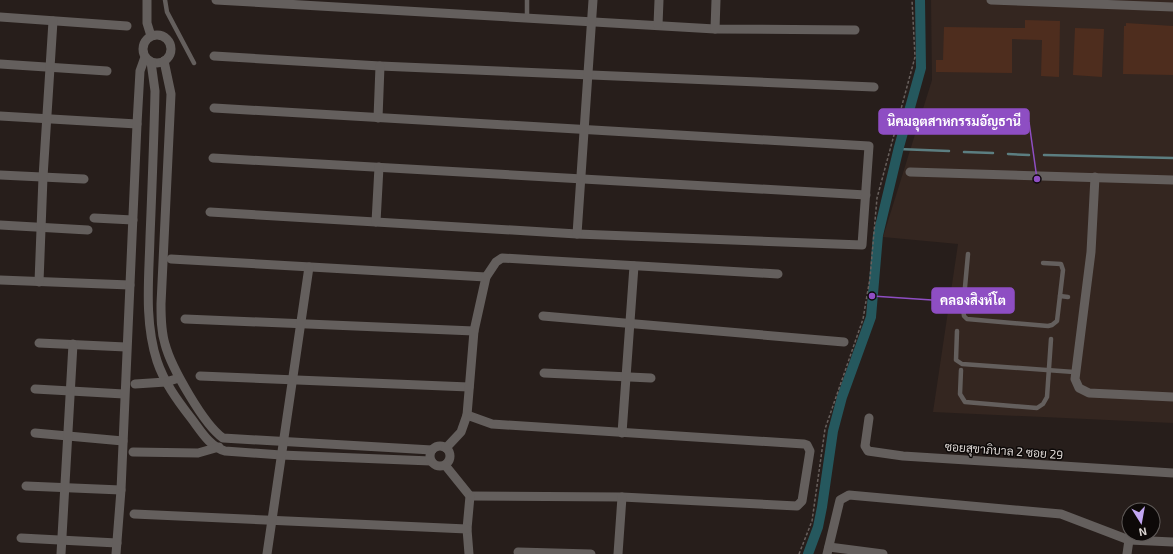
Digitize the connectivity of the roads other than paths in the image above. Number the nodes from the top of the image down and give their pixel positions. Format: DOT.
graph roads {
  1 [pos="147,0"];
  2 [pos="165,0"];
  3 [pos="216,0"];
  4 [pos="527,0"];
  5 [pos="593,0"];
  6 [pos="659,0"];
  7 [pos="716,0"];
  8 [pos="992,0"];
  9 [pos="317,3"];
  10 [pos="378,5"];
  11 [pos="1173,7"];
  12 [pos="0,17"];
  13 [pos="527,18"];
  14 [pos="53,21"];
  15 [pos="593,21"];
  16 [pos="658,25"];
  17 [pos="127,26"];
  18 [pos="716,29"];
  19 [pos="855,30"];
  20 [pos="150,36"];
  21 [pos="214,56"];
  22 [pos="148,60"];
  23 [pos="164,61"];
  24 [pos="194,63"];
  25 [pos="0,64"];
  26 [pos="380,66"];
  27 [pos="50,68"];
  28 [pos="107,72"];
  29 [pos="589,76"];
  30 [pos="874,87"];
  31 [pos="214,108"];
  32 [pos="0,116"];
  33 [pos="47,118"];
  34 [pos="378,118"];
  35 [pos="154,119"];
  36 [pos="170,120"];
  37 [pos="136,124"];
  38 [pos="585,130"];
  39 [pos="213,158"];
  40 [pos="379,167"];
  41 [pos="910,172"];
  42 [pos="0,175"];
  43 [pos="43,176"];
  44 [pos="1095,177"];
  45 [pos="581,178"];
  46 [pos="84,179"];
  47 [pos="1173,180"];
  48 [pos="866,195"];
  49 [pos="210,212"];
  50 [pos="94,218"];
  51 [pos="133,220"];
  52 [pos="376,222"];
  53 [pos="0,225"];
  54 [pos="41,228"];
  55 [pos="88,230"];
  56 [pos="577,234"];
  57 [pos="150,245"];
  58 [pos="164,245"];
  59 [pos="968,254"];
  60 [pos="171,259"];
  61 [pos="1043,262"];
  62 [pos="634,266"];
  63 [pos="309,267"];
  64 [pos="778,274"];
  65 [pos="486,277"];
  66 [pos="0,280"];
  67 [pos="39,282"];
  68 [pos="130,285"];
  69 [pos="1060,296"];
  70 [pos="1068,297"];
  71 [pos="543,316"];
  72 [pos="185,319"];
  73 [pos="629,322"];
  74 [pos="300,325"];
  75 [pos="474,331"];
  76 [pos="957,331"];
  77 [pos="1051,339"];
  78 [pos="844,342"];
  79 [pos="39,344"];
  80 [pos="73,344"];
  81 [pos="126,347"];
  82 [pos="960,370"];
  83 [pos="1049,370"];
  84 [pos="1071,372"];
  85 [pos="544,373"];
  86 [pos="200,376"];
  87 [pos="179,378"];
  88 [pos="625,378"];
  89 [pos="651,378"];
  90 [pos="292,380"];
  91 [pos="166,382"];
  92 [pos="135,384"];
  93 [pos="469,387"];
  94 [pos="35,389"];
  95 [pos="70,392"];
  96 [pos="124,394"];
  97 [pos="1173,397"];
  98 [pos="467,415"];
  99 [pos="869,418"];
  100 [pos="35,433"];
  101 [pos="622,433"];
  102 [pos="68,436"];
  103 [pos="223,438"];
  104 [pos="123,441"];
  105 [pos="284,441"];
  106 [pos="218,448"];
  107 [pos="446,448"];
  108 [pos="432,450"];
  109 [pos="133,452"];
  110 [pos="281,455"];
  111 [pos="431,461"];
  112 [pos="445,465"];
  113 [pos="1173,473"];
  114 [pos="26,486"];
  115 [pos="64,488"];
  116 [pos="121,490"];
  117 [pos="470,496"];
  118 [pos="622,497"];
  119 [pos="134,514"];
  120 [pos="272,520"];
  121 [pos="467,529"];
  122 [pos="1121,537"];
  123 [pos="21,538"];
  124 [pos="62,540"];
  125 [pos="1161,541"];
  126 [pos="1129,542"];
  127 [pos="1173,542"];
  128 [pos="117,543"];
  129 [pos="828,551"];
  130 [pos="518,552"];
  131 [pos="61,554"];
  132 [pos="116,554"];
  133 [pos="267,554"];
  134 [pos="469,554"];
  135 [pos="591,554"];
  136 [pos="618,554"];
  137 [pos="883,554"];
  138 [pos="1127,554"];
  1 -- 20 [label="street"];
  2 -- 24 [label="lane"];
  3 -- 9 [label="street"];
  4 -- 13 [label="lane"];
  5 -- 15 [label="street"];
  6 -- 16 [label="street"];
  7 -- 18 [label="street"];
  8 -- 11 [label="street"];
  9 -- 10 [label="street"];
  10 -- 13 [label="street"];
  12 -- 14 [label="street"];
  13 -- 15 [label="street"];
  14 -- 17 [label="street"];
  14 -- 27 [label="street"];
  15 -- 16 [label="street"];
  15 -- 29 [label="street"];
  16 -- 18 [label="street"];
  18 -- 19 [label="street"];
  20 -- 22 [label="street"];
  20 -- 23 [label="street"];
  21 -- 26 [label="street"];
  22 -- 23 [label="street"];
  22 -- 35 [label="street"];
  22 -- 37 [label="street"];
  23 -- 36 [label="street"];
  25 -- 27 [label="street"];
  26 -- 29 [label="street"];
  26 -- 34 [label="street"];
  27 -- 28 [label="street"];
  27 -- 33 [label="street"];
  29 -- 30 [label="street"];
  29 -- 38 [label="street"];
  31 -- 34 [label="street"];
  32 -- 33 [label="street"];
  33 -- 37 [label="street"];
  33 -- 43 [label="street"];
  34 -- 38 [label="street"];
  35 -- 36 [label="street"];
  35 -- 57 [label="street"];
  36 -- 58 [label="street"];
  37 -- 51 [label="street"];
  38 -- 45 [label="street"];
  38 -- 48 [label="street"];
  39 -- 40 [label="street"];
  40 -- 45 [label="street"];
  40 -- 52 [label="street"];
  41 -- 44 [label="street"];
  42 -- 43 [label="street"];
  43 -- 46 [label="street"];
  43 -- 54 [label="street"];
  44 -- 47 [label="street"];
  44 -- 84 [label="street"];
  45 -- 48 [label="street"];
  45 -- 56 [label="street"];
  48 -- 56 [label="street"];
  49 -- 52 [label="street"];
  50 -- 51 [label="street"];
  51 -- 68 [label="street"];
  52 -- 56 [label="street"];
  53 -- 54 [label="street"];
  54 -- 55 [label="street"];
  54 -- 67 [label="street"];
  57 -- 58 [label="street"];
  57 -- 91 [label="street"];
  58 -- 87 [label="street"];
  59 -- 69 [label="lane"];
  60 -- 63 [label="street"];
  61 -- 69 [label="lane"];
  62 -- 64 [label="street"];
  62 -- 65 [label="street"];
  62 -- 73 [label="street"];
  63 -- 65 [label="street"];
  63 -- 74 [label="street"];
  65 -- 75 [label="street"];
  66 -- 67 [label="street"];
  67 -- 68 [label="street"];
  68 -- 81 [label="street"];
  69 -- 70 [label="lane"];
  71 -- 73 [label="street"];
  72 -- 74 [label="street"];
  73 -- 78 [label="street"];
  73 -- 88 [label="street"];
  74 -- 75 [label="street"];
  74 -- 90 [label="street"];
  75 -- 93 [label="street"];
  76 -- 83 [label="lane"];
  77 -- 83 [label="lane"];
  79 -- 80 [label="street"];
  80 -- 81 [label="street"];
  80 -- 95 [label="street"];
  81 -- 96 [label="street"];
  82 -- 83 [label="lane"];
  83 -- 84 [label="lane"];
  84 -- 97 [label="street"];
  85 -- 88 [label="street"];
  86 -- 90 [label="street"];
  87 -- 91 [label="street"];
  87 -- 103 [label="street"];
  88 -- 89 [label="street"];
  88 -- 101 [label="street"];
  90 -- 93 [label="street"];
  90 -- 105 [label="street"];
  91 -- 92 [label="street"];
  91 -- 106 [label="street"];
  93 -- 98 [label="street"];
  94 -- 95 [label="street"];
  95 -- 96 [label="street"];
  95 -- 102 [label="street"];
  96 -- 104 [label="street"];
  98 -- 101 [label="street"];
  98 -- 107 [label="street"];
  99 -- 113 [label="street, ซอยสุขาภิบาล 2 ซอย 29"];
  100 -- 102 [label="street"];
  101 -- 118 [label="street"];
  102 -- 104 [label="street"];
  102 -- 115 [label="street"];
  103 -- 105 [label="street"];
  103 -- 106 [label="street"];
  104 -- 116 [label="street"];
  105 -- 108 [label="street"];
  105 -- 110 [label="street"];
  106 -- 109 [label="street"];
  106 -- 110 [label="street"];
  107 -- 108 [label="street"];
  107 -- 112 [label="street"];
  108 -- 111 [label="street"];
  110 -- 111 [label="street"];
  110 -- 120 [label="street"];
  111 -- 112 [label="street"];
  112 -- 117 [label="street"];
  114 -- 115 [label="street"];
  115 -- 116 [label="street"];
  115 -- 124 [label="street"];
  116 -- 128 [label="street"];
  117 -- 118 [label="street"];
  117 -- 121 [label="street"];
  118 -- 136 [label="street"];
  119 -- 120 [label="street"];
  120 -- 121 [label="street"];
  120 -- 133 [label="street"];
  121 -- 134 [label="street"];
  122 -- 129 [label="street"];
  123 -- 124 [label="street"];
  124 -- 128 [label="street"];
  124 -- 131 [label="street"];
  125 -- 127 [label="street"];
  126 -- 138 [label="street"];
  128 -- 132 [label="street"];
  129 -- 137 [label="street"];
  130 -- 135 [label="street"];
}
